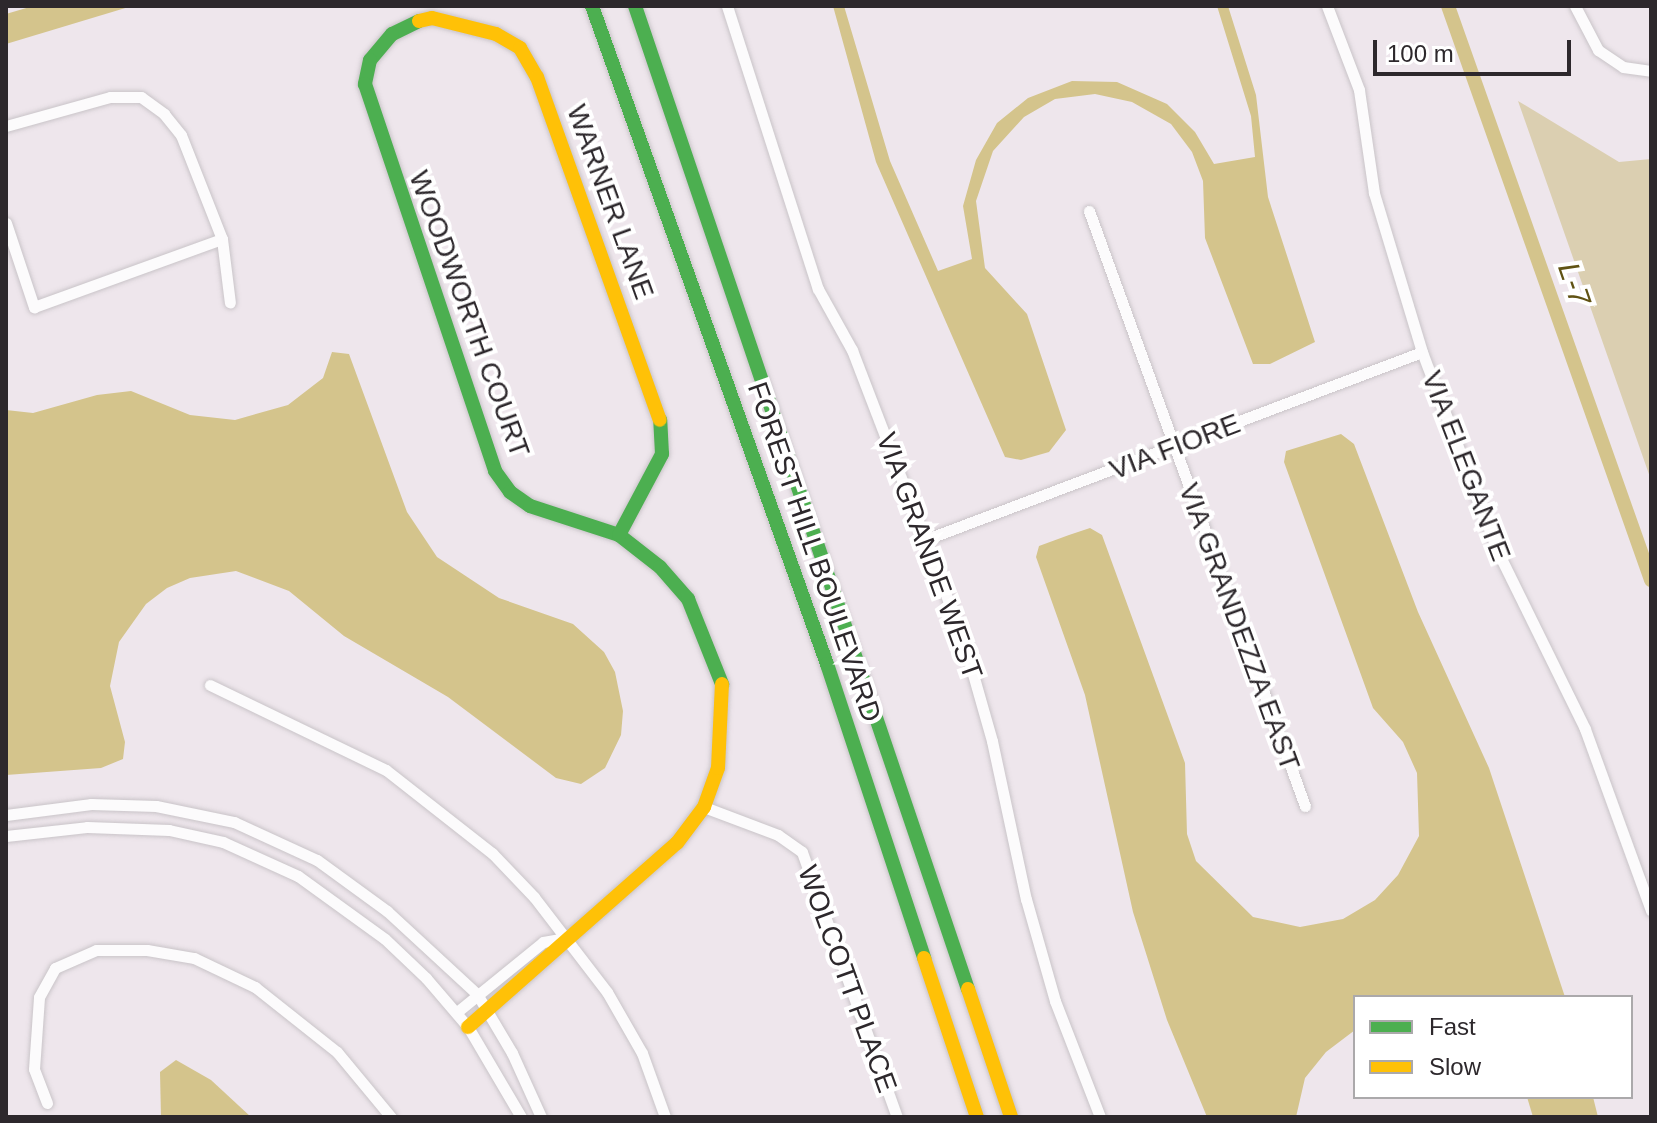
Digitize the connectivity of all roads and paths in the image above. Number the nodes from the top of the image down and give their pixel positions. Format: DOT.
graph roads {
  1 [pos="592,6"];
  2 [pos="635,6"];
  3 [pos="727,6"];
  4 [pos="1327,6"];
  5 [pos="1575,6"];
  6 [pos="370,60"];
  7 [pos="1651,71"];
  8 [pos="6,126"];
  9 [pos="1089,211"];
  10 [pos="6,223"];
  11 [pos="222,239"];
  12 [pos="230,303"];
  13 [pos="1422,352"];
  14 [pos="1174,449"];
  15 [pos="619,535"];
  16 [pos="927,539"];
  17 [pos="210,685"];
  18 [pos="1305,806"];
  19 [pos="704,807"];
  20 [pos="6,815"];
  21 [pos="6,836"];
  22 [pos="1651,910"];
  23 [pos="565,938"];
  24 [pos="477,994"];
  25 [pos="457,1012"];
  26 [pos="488,1012"];
  27 [pos="468,1027"];
  28 [pos="47,1103"];
  29 [pos="391,1117"];
  30 [pos="521,1117"];
  31 [pos="541,1117"];
  32 [pos="665,1117"];
  33 [pos="897,1117"];
  34 [pos="977,1117"];
  35 [pos="1011,1117"];
  36 [pos="1100,1117"];
  1 -- 34 [label="main road, FOREST HILL BOULEVARD"];
  2 -- 35 [label="main road, FOREST HILL BOULEVARD"];
  3 -- 16 [label="street, VIA GRANDE WEST"];
  4 -- 13 [label="street, VIA ELEGANTE"];
  5 -- 7 [label="street"];
  6 -- 15 [label="main road, WOODWORTH COURT"];
  6 -- 15 [label="main road, WARNER LANE"];
  8 -- 11 [label="street"];
  9 -- 14 [label="street, VIA GRANDEZZA EAST"];
  10 -- 11 [label="street"];
  11 -- 12 [label="street"];
  13 -- 14 [label="street, VIA FIORE"];
  13 -- 22 [label="street, VIA ELEGANTE"];
  14 -- 16 [label="street, VIA FIORE"];
  14 -- 18 [label="street, VIA GRANDEZZA EAST"];
  15 -- 19 [label="main road, WOODWORTH COURT"];
  16 -- 36 [label="street, VIA GRANDE WEST"];
  17 -- 23 [label="street"];
  19 -- 23 [label="main road, WOODWORTH COURT"];
  19 -- 33 [label="street, WOLCOTT PLACE"];
  20 -- 24 [label="street"];
  21 -- 25 [label="street"];
  23 -- 24 [label="street, WOODWORTH COURT"];
  23 -- 26 [label="main road, WOODWORTH COURT"];
  23 -- 32 [label="street"];
  24 -- 25 [label="street, WOODWORTH COURT"];
  24 -- 26 [label="street"];
  25 -- 27 [label="street"];
  26 -- 27 [label="main road, WOODWORTH COURT"];
  26 -- 31 [label="street"];
  27 -- 30 [label="street"];
  28 -- 29 [label="street"];
}
